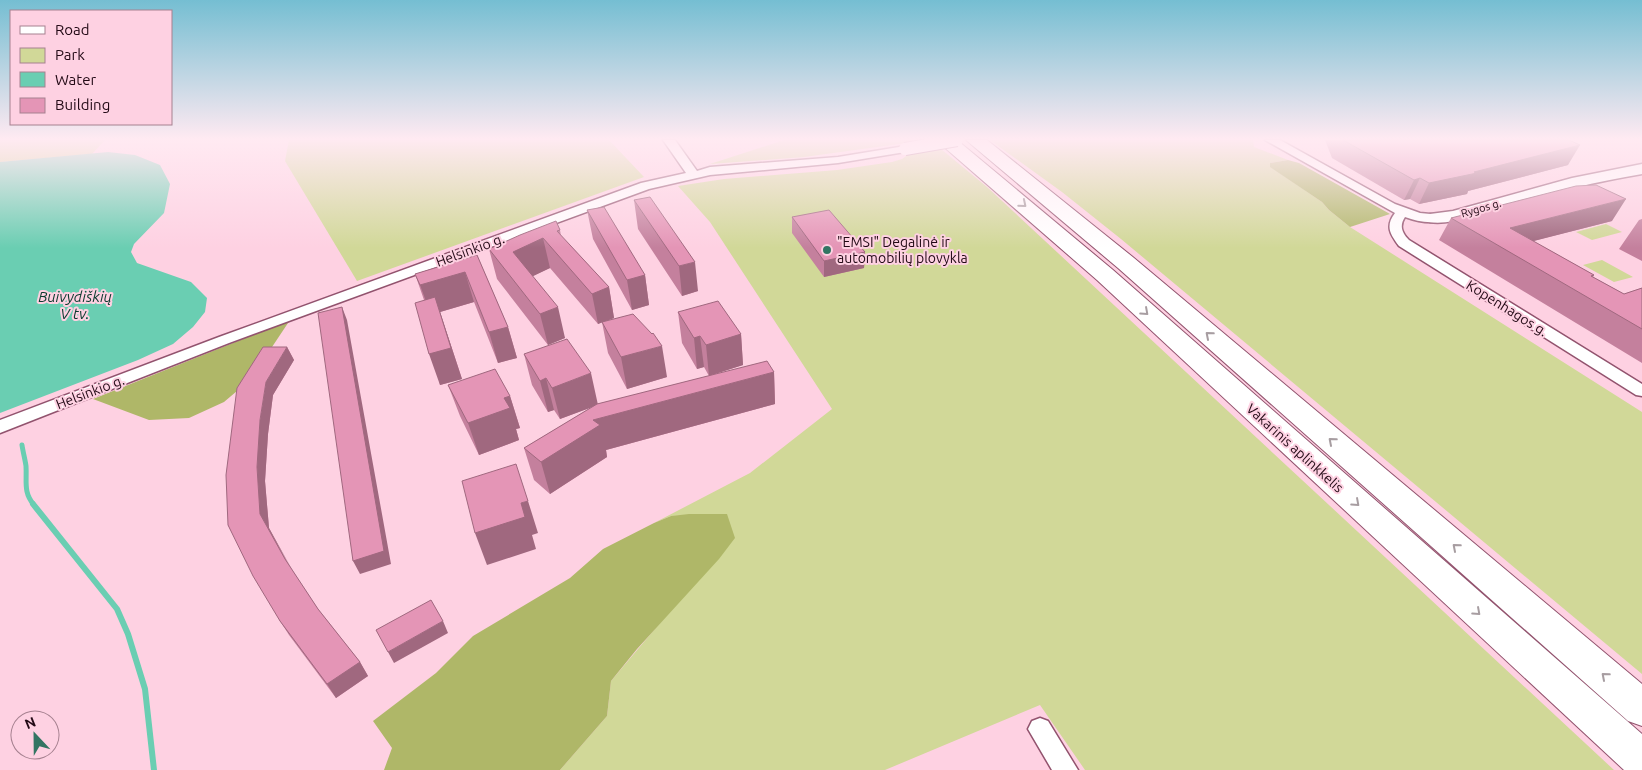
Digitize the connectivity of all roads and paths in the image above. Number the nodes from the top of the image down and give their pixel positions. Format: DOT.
graph roads {
  1 [pos="685,176"];
  2 [pos="989,176"];
  3 [pos="1019,176"];
  4 [pos="1337,176"];
  5 [pos="1607,176"];
  6 [pos="1402,212"];
  7 [pos="1436,218"];
  8 [pos="1642,392"];
  9 [pos="0,427"];
  10 [pos="1642,708"];
  11 [pos="1040,729"];
  12 [pos="1642,760"];
  13 [pos="1066,770"];
  1 -- 9 [label="street, Helsinkio g."];
  2 -- 12 [label="highway, Vakarinis aplinkkelis, one-way"];
  10 -- 3 [label="highway, Vakarinis aplinkkelis, one-way"];
  4 -- 6 [label="street"];
  5 -- 7 [label="street, Rygos g."];
  6 -- 7 [label="street"];
  6 -- 8 [label="street, Kopenhagos g."];
  11 -- 13 [label="street"];
}
